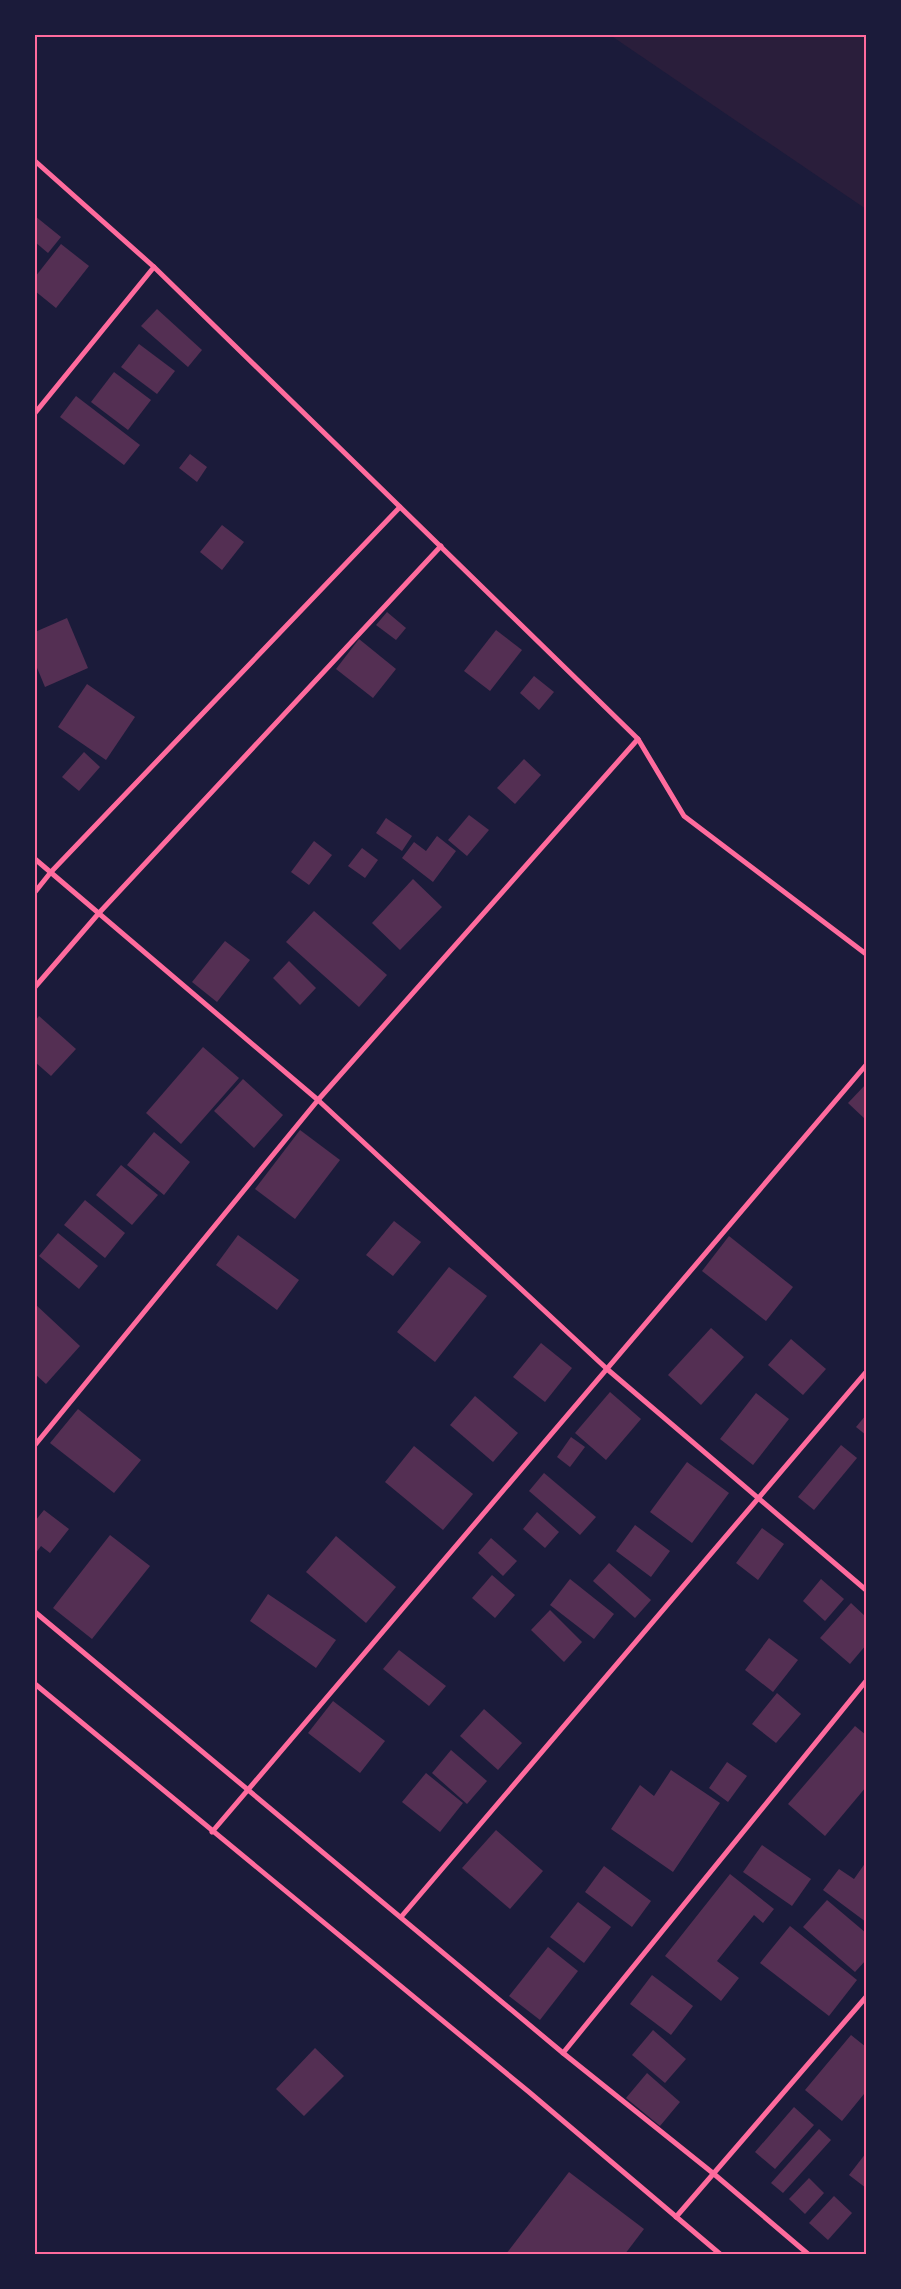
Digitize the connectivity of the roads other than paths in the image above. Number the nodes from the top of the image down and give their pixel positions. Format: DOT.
graph roads {
  1 [pos="35,161"];
  2 [pos="154,267"];
  3 [pos="35,413"];
  4 [pos="400,506"];
  5 [pos="441,546"];
  6 [pos="638,738"];
  7 [pos="35,858"];
  8 [pos="51,872"];
  9 [pos="35,892"];
  10 [pos="98,913"];
  11 [pos="866,954"];
  12 [pos="35,987"];
  13 [pos="866,1065"];
  14 [pos="318,1100"];
  15 [pos="607,1369"];
  16 [pos="866,1372"];
  17 [pos="35,1445"];
  18 [pos="759,1500"];
  19 [pos="866,1590"];
  20 [pos="35,1612"];
  21 [pos="866,1681"];
  22 [pos="35,1684"];
  23 [pos="249,1790"];
  24 [pos="212,1832"];
  25 [pos="401,1917"];
  26 [pos="866,1997"];
  27 [pos="563,2053"];
  28 [pos="714,2174"];
  29 [pos="676,2218"];
  30 [pos="720,2254"];
  31 [pos="808,2254"];
  1 -- 2 [label="street"];
  2 -- 3 [label="street"];
  2 -- 4 [label="street"];
  4 -- 5 [label="street"];
  4 -- 8 [label="street"];
  5 -- 6 [label="street"];
  5 -- 10 [label="street"];
  6 -- 11 [label="street"];
  6 -- 14 [label="street"];
  7 -- 8 [label="street"];
  8 -- 9 [label="street"];
  8 -- 10 [label="street"];
  10 -- 12 [label="street"];
  10 -- 14 [label="street"];
  13 -- 15 [label="street"];
  14 -- 15 [label="street"];
  14 -- 17 [label="street"];
  15 -- 18 [label="street"];
  15 -- 23 [label="street"];
  16 -- 18 [label="street"];
  18 -- 19 [label="street"];
  18 -- 25 [label="street"];
  20 -- 23 [label="street"];
  21 -- 27 [label="street"];
  22 -- 24 [label="street"];
  23 -- 24 [label="street"];
  23 -- 25 [label="street"];
  24 -- 29 [label="street"];
  25 -- 27 [label="street"];
  26 -- 28 [label="street"];
  27 -- 28 [label="street"];
  28 -- 29 [label="street"];
  28 -- 31 [label="street"];
  29 -- 30 [label="street"];
}
